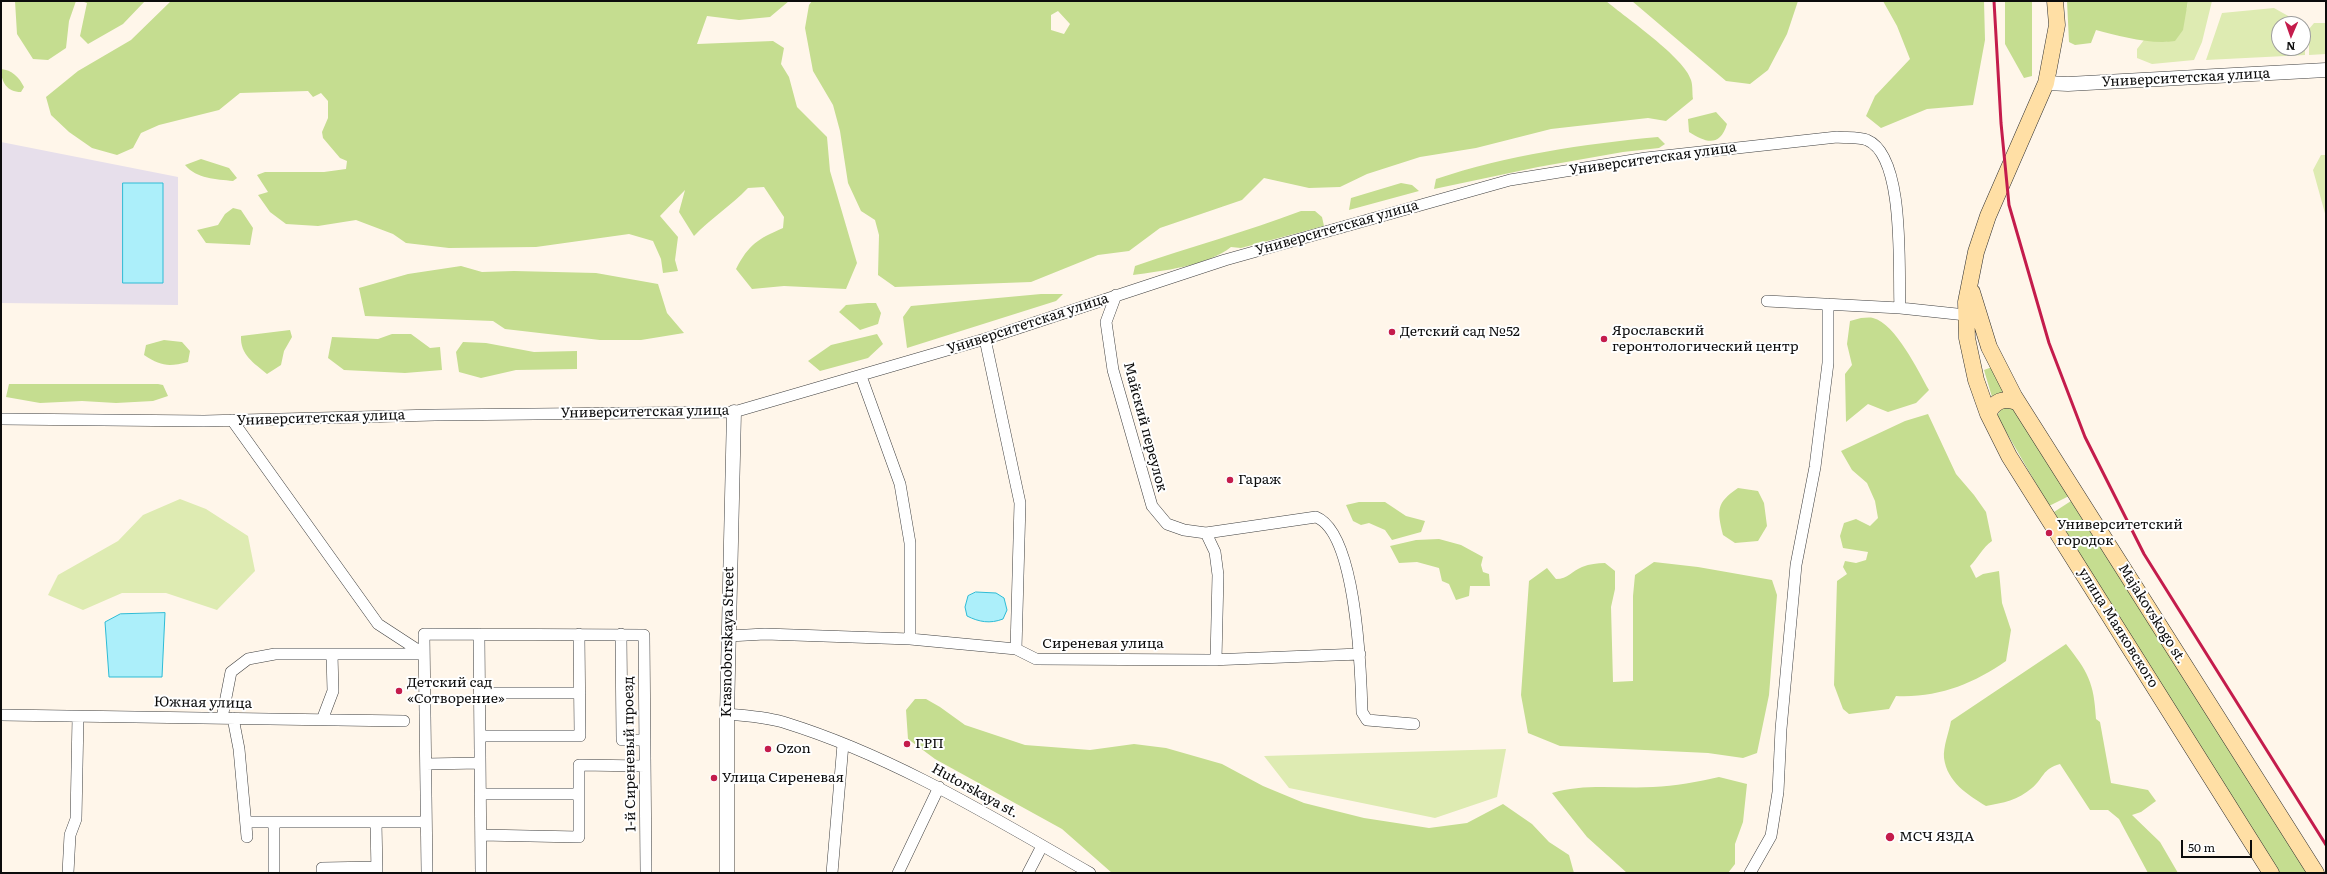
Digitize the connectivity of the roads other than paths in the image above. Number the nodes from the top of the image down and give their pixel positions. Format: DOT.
graph roads {
  1 [pos="2056,1"];
  2 [pos="2326,70"];
  3 [pos="2046,83"];
  4 [pos="1971,284"];
  5 [pos="1116,295"];
  6 [pos="1767,301"];
  7 [pos="1828,304"];
  8 [pos="1900,308"];
  9 [pos="1966,315"];
  10 [pos="985,340"];
  11 [pos="861,376"];
  12 [pos="2017,402"];
  13 [pos="734,412"];
  14 [pos="1988,414"];
  15 [pos="1,419"];
  16 [pos="232,420"];
  17 [pos="1206,533"];
  18 [pos="480,634"];
  19 [pos="579,634"];
  20 [pos="621,634"];
  21 [pos="729,636"];
  22 [pos="910,639"];
  23 [pos="1016,649"];
  24 [pos="332,654"];
  25 [pos="424,654"];
  26 [pos="1360,654"];
  27 [pos="1216,660"];
  28 [pos="480,693"];
  29 [pos="580,693"];
  30 [pos="727,714"];
  31 [pos="1,715"];
  32 [pos="78,717"];
  33 [pos="228,718"];
  34 [pos="322,720"];
  35 [pos="404,721"];
  36 [pos="1414,724"];
  37 [pos="480,736"];
  38 [pos="645,740"];
  39 [pos="843,744"];
  40 [pos="480,763"];
  41 [pos="426,764"];
  42 [pos="645,766"];
  43 [pos="939,787"];
  44 [pos="480,794"];
  45 [pos="578,794"];
  46 [pos="246,822"];
  47 [pos="274,822"];
  48 [pos="376,822"];
  49 [pos="426,822"];
  50 [pos="481,835"];
  51 [pos="247,837"];
  52 [pos="1042,846"];
  53 [pos="377,870"];
  54 [pos="68,873"];
  55 [pos="274,873"];
  56 [pos="322,873"];
  57 [pos="427,873"];
  58 [pos="481,873"];
  59 [pos="646,873"];
  60 [pos="727,873"];
  61 [pos="832,873"];
  62 [pos="898,873"];
  63 [pos="1028,873"];
  64 [pos="1090,873"];
  65 [pos="1750,873"];
  66 [pos="2271,873"];
  67 [pos="2316,873"];
  1 -- 3 [label="main road"];
  2 -- 3 [label="street, Университетская улица"];
  3 -- 4 [label="main road"];
  4 -- 9 [label="main road, улица Маяковского"];
  4 -- 12 [label="main road, Majakovskogo st."];
  5 -- 8 [label="street, Университетская улица"];
  5 -- 10 [label="street, Университетская улица"];
  5 -- 17 [label="street, Майский переулок"];
  6 -- 7 [label="street"];
  7 -- 8 [label="street"];
  7 -- 65 [label="street"];
  8 -- 9 [label="street"];
  9 -- 14 [label="main road, улица Маяковского"];
  10 -- 11 [label="street, Университетская улица"];
  10 -- 23 [label="street"];
  11 -- 13 [label="street, Университетская улица"];
  11 -- 22 [label="street"];
  12 -- 14 [label="main road"];
  12 -- 67 [label="main road, Majakovskogo st."];
  13 -- 16 [label="street, Университетская улица"];
  13 -- 21 [label="street, Krasnoborskaya Street"];
  14 -- 66 [label="main road, улица Маяковского"];
  15 -- 16 [label="street, Университетская улица"];
  16 -- 25 [label="street"];
  17 -- 26 [label="street, Майский переулок"];
  17 -- 27 [label="street"];
  18 -- 19 [label="street"];
  18 -- 25 [label="street"];
  18 -- 28 [label="street"];
  19 -- 20 [label="street"];
  19 -- 29 [label="street"];
  20 -- 38 [label="street, 1-й Сиреневый проезд"];
  20 -- 38 [label="street"];
  21 -- 22 [label="street, Сиреневая улица"];
  21 -- 30 [label="street, Krasnoborskaya Street"];
  22 -- 23 [label="street, Сиреневая улица"];
  23 -- 27 [label="street, Сиреневая улица"];
  24 -- 25 [label="street"];
  24 -- 33 [label="street"];
  24 -- 34 [label="street"];
  25 -- 41 [label="street"];
  26 -- 27 [label="street, Сиреневая улица"];
  26 -- 36 [label="street"];
  28 -- 29 [label="street"];
  28 -- 37 [label="street"];
  29 -- 37 [label="street"];
  30 -- 39 [label="street, Hutorskaya st."];
  30 -- 60 [label="street, Krasnoborskaya Street"];
  31 -- 32 [label="street, Южная улица"];
  32 -- 33 [label="street, Южная улица"];
  32 -- 54 [label="street"];
  33 -- 34 [label="street, Южная улица"];
  33 -- 46 [label="street"];
  34 -- 35 [label="street, Южная улица"];
  37 -- 40 [label="street"];
  38 -- 42 [label="street, 1-й Сиреневый проезд"];
  39 -- 43 [label="street, Hutorskaya st."];
  39 -- 61 [label="street"];
  40 -- 41 [label="street"];
  40 -- 44 [label="street"];
  41 -- 49 [label="street"];
  42 -- 45 [label="street"];
  42 -- 59 [label="street, 1-й Сиреневый проезд"];
  43 -- 52 [label="street, Hutorskaya st."];
  43 -- 62 [label="street"];
  44 -- 45 [label="street"];
  44 -- 50 [label="street"];
  45 -- 50 [label="street"];
  46 -- 47 [label="street"];
  46 -- 51 [label="street"];
  47 -- 48 [label="street"];
  47 -- 55 [label="street"];
  48 -- 49 [label="street"];
  48 -- 53 [label="street"];
  49 -- 57 [label="street"];
  50 -- 58 [label="street"];
  52 -- 63 [label="street"];
  52 -- 64 [label="street, Hutorskaya st."];
  53 -- 56 [label="street"];
}
